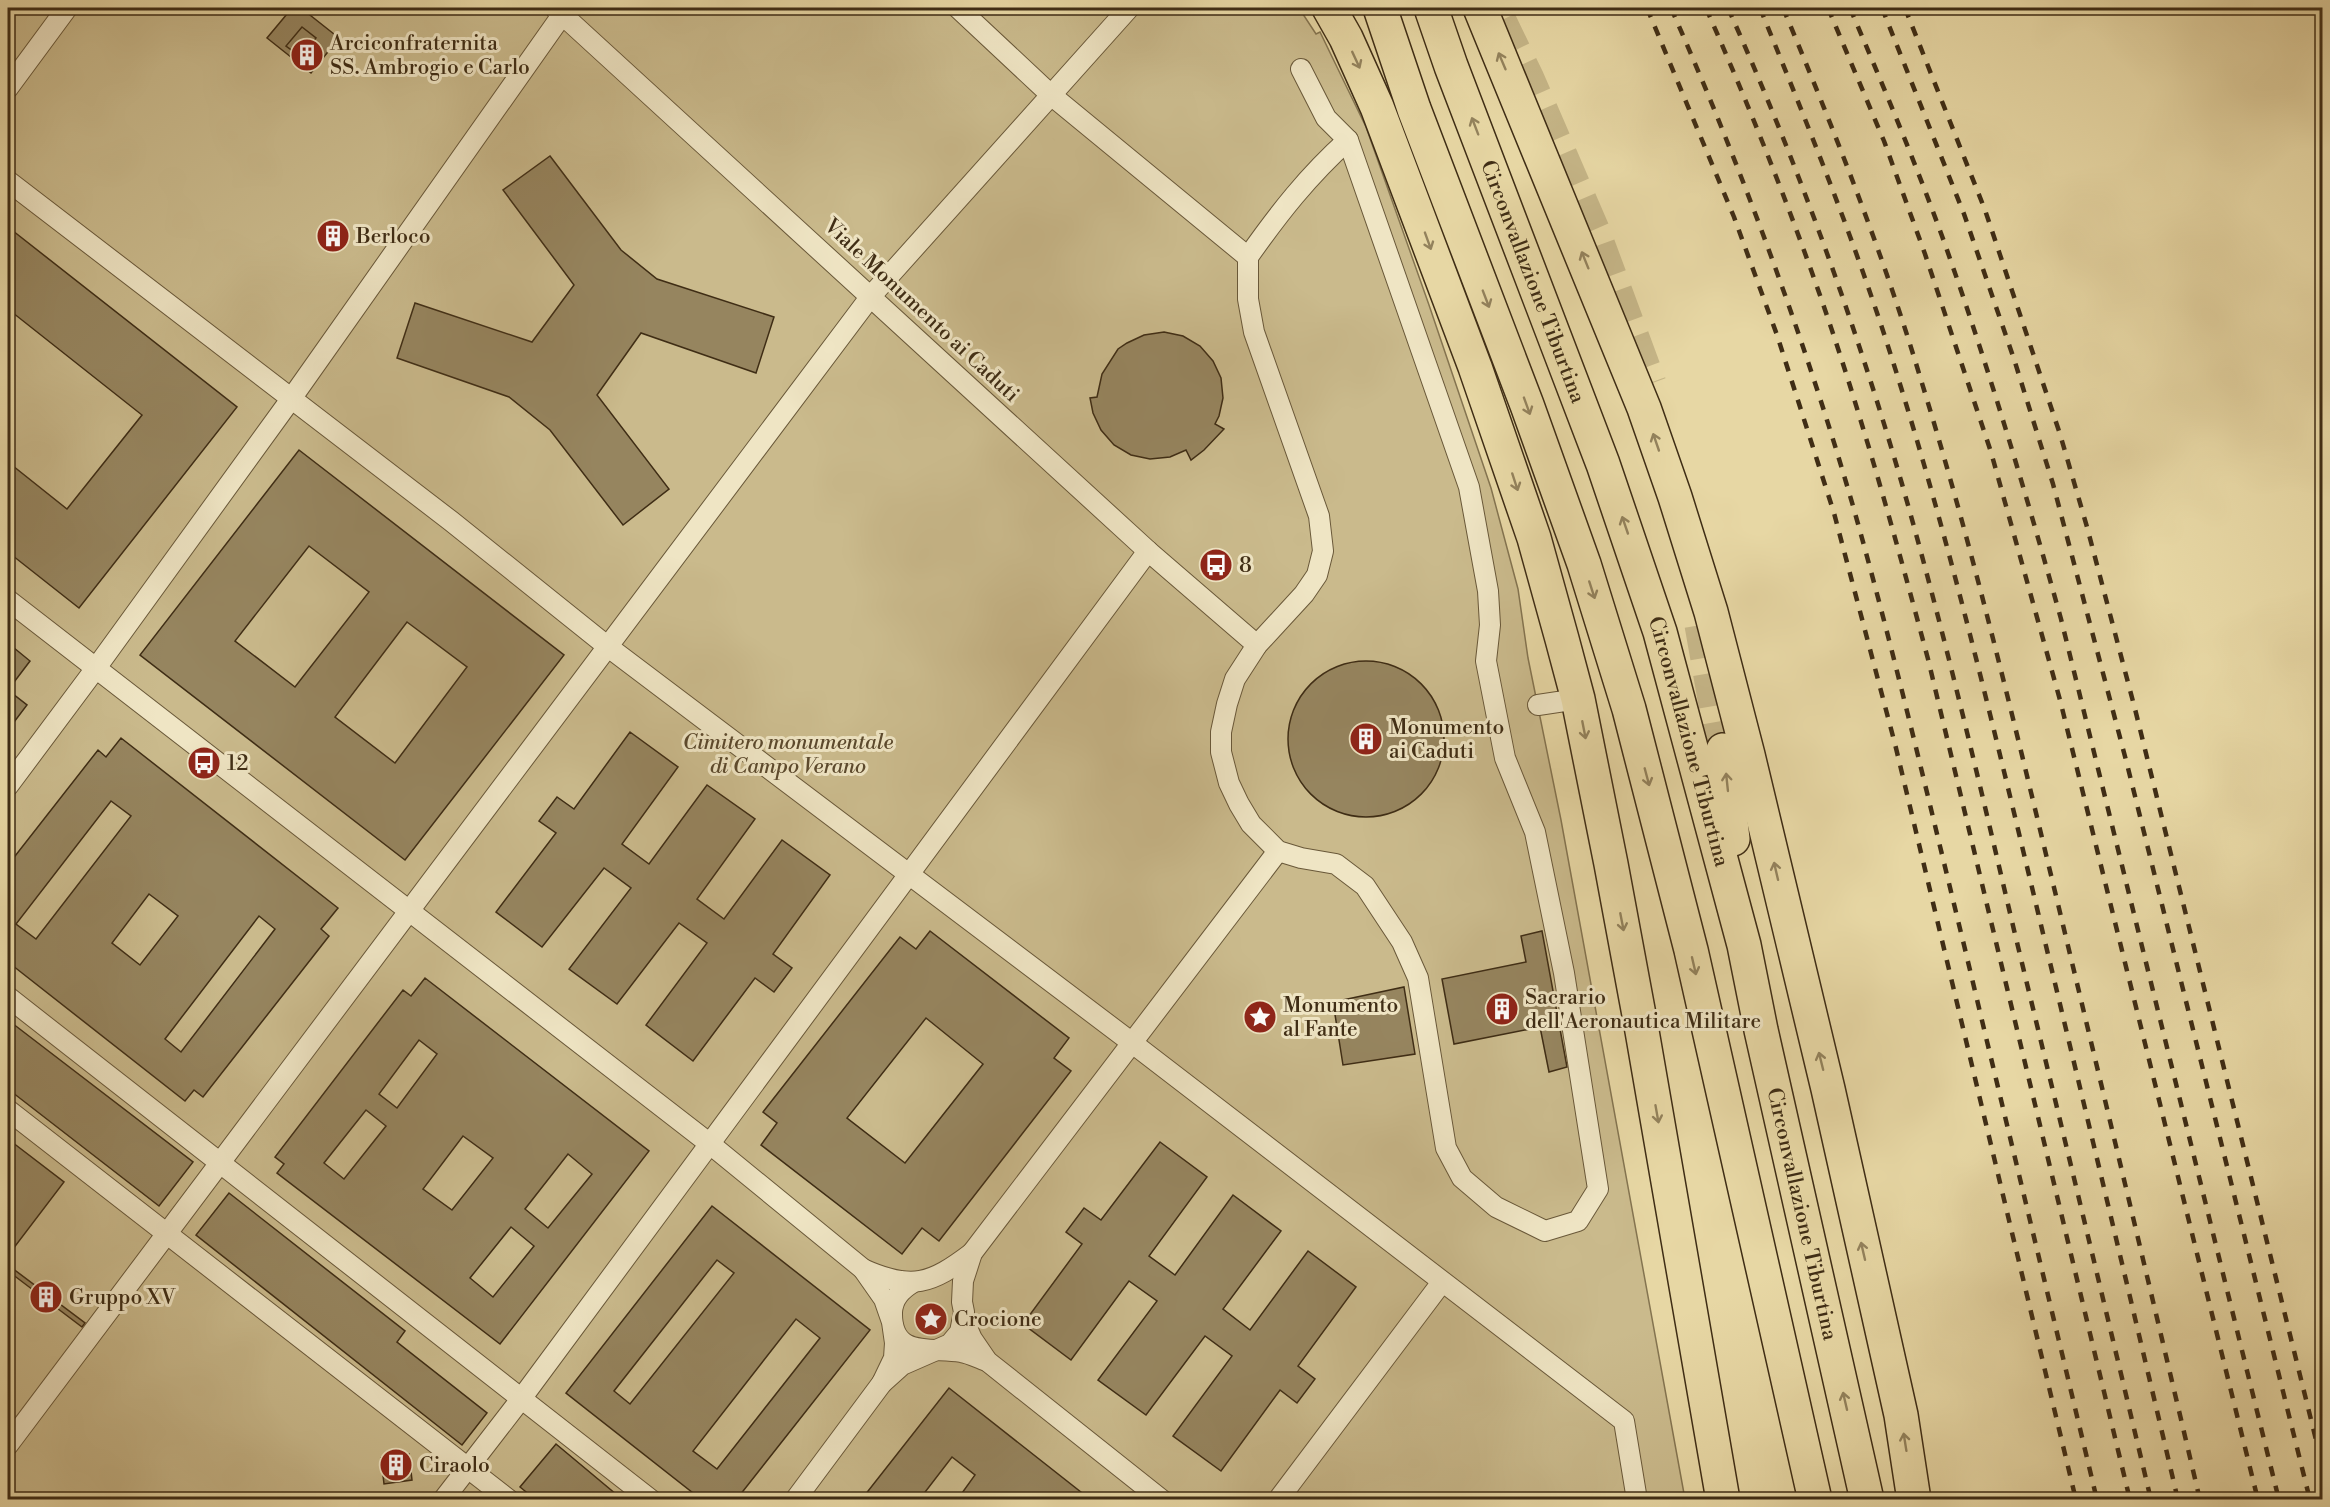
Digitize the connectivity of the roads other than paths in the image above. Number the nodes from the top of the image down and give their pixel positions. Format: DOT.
graph roads {
  1 [pos="67,8"];
  2 [pos="958,8"];
  3 [pos="1129,8"];
  4 [pos="1329,8"];
  5 [pos="1380,8"];
  6 [pos="1431,8"];
  7 [pos="1480,8"];
  8 [pos="561,9"];
  9 [pos="1301,69"];
  10 [pos="8,88"];
  11 [pos="1051,95"];
  12 [pos="1348,140"];
  13 [pos="8,181"];
  14 [pos="1248,257"];
  15 [pos="871,296"];
  16 [pos="291,399"];
  17 [pos="1149,550"];
  18 [pos="8,600"];
  19 [pos="607,645"];
  20 [pos="1257,645"];
  21 [pos="96,668"];
  22 [pos="1578,699"];
  23 [pos="1538,705"];
  24 [pos="1723,750"];
  25 [pos="8,786"];
  26 [pos="1278,850"];
  27 [pos="910,876"];
  28 [pos="410,912"];
  29 [pos="1744,945"];
  30 [pos="8,997"];
  31 [pos="1131,1042"];
  32 [pos="8,1110"];
  33 [pos="710,1144"];
  34 [pos="220,1163"];
  35 [pos="165,1233"];
  36 [pos="972,1253"];
  37 [pos="863,1269"];
  38 [pos="922,1281"];
  39 [pos="1442,1282"];
  40 [pos="963,1312"];
  41 [pos="892,1322"];
  42 [pos="940,1350"];
  43 [pos="987,1361"];
  44 [pos="882,1383"];
  45 [pos="521,1399"];
  46 [pos="8,1445"];
  47 [pos="468,1467"];
  48 [pos="1728,1491"];
  49 [pos="443,1500"];
  50 [pos="509,1500"];
  51 [pos="651,1500"];
  52 [pos="795,1500"];
  53 [pos="1162,1500"];
  54 [pos="1278,1500"];
  55 [pos="1637,1500"];
  56 [pos="1815,1500"];
  57 [pos="1867,1500"];
  58 [pos="1914,1500"];
  1 -- 10 [label="lane"];
  2 -- 11 [label="lane"];
  3 -- 11 [label="lane"];
  4 -- 22 [label="highway, one-way"];
  5 -- 56 [label="highway, one-way"];
  29 -- 6 [label="highway, Circonvallazione Tiburtina, one-way"];
  58 -- 7 [label="highway, one-way"];
  8 -- 15 [label="lane, Viale Monumento ai Caduti"];
  8 -- 16 [label="lane"];
  9 -- 12 [label="lane"];
  11 -- 14 [label="lane"];
  11 -- 15 [label="lane"];
  12 -- 14 [label="lane"];
  12 -- 26 [label="lane"];
  13 -- 16 [label="lane"];
  14 -- 20 [label="lane"];
  15 -- 17 [label="lane, Viale Monumento ai Caduti"];
  15 -- 19 [label="lane"];
  16 -- 19 [label="lane"];
  16 -- 21 [label="lane"];
  17 -- 20 [label="lane, Viale Monumento ai Caduti"];
  17 -- 27 [label="lane"];
  18 -- 21 [label="lane"];
  19 -- 27 [label="lane"];
  19 -- 28 [label="lane"];
  20 -- 26 [label="lane"];
  21 -- 25 [label="lane"];
  21 -- 28 [label="lane"];
  22 -- 23 [label="lane"];
  22 -- 48 [label="highway, one-way"];
  29 -- 24 [label="highway, one-way"];
  26 -- 31 [label="lane"];
  27 -- 31 [label="lane"];
  27 -- 33 [label="lane"];
  28 -- 33 [label="lane"];
  28 -- 34 [label="lane"];
  57 -- 29 [label="highway, Circonvallazione Tiburtina, one-way"];
  30 -- 34 [label="lane"];
  31 -- 36 [label="lane"];
  31 -- 39 [label="lane"];
  32 -- 35 [label="lane"];
  33 -- 37 [label="lane"];
  33 -- 45 [label="lane"];
  34 -- 35 [label="lane"];
  34 -- 45 [label="lane"];
  35 -- 46 [label="lane"];
  35 -- 47 [label="lane"];
  36 -- 38 [label="lane"];
  36 -- 40 [label="lane"];
  37 -- 38 [label="lane"];
  37 -- 41 [label="lane"];
  38 -- 40 [label="lane"];
  38 -- 41 [label="lane"];
  39 -- 54 [label="lane"];
  39 -- 55 [label="lane"];
  40 -- 42 [label="lane"];
  40 -- 43 [label="lane"];
  41 -- 42 [label="lane"];
  41 -- 44 [label="lane"];
  42 -- 43 [label="lane"];
  42 -- 44 [label="lane"];
  43 -- 53 [label="lane"];
  44 -- 52 [label="lane"];
  45 -- 47 [label="lane"];
  45 -- 51 [label="lane"];
  47 -- 49 [label="lane"];
  47 -- 50 [label="lane"];
}
